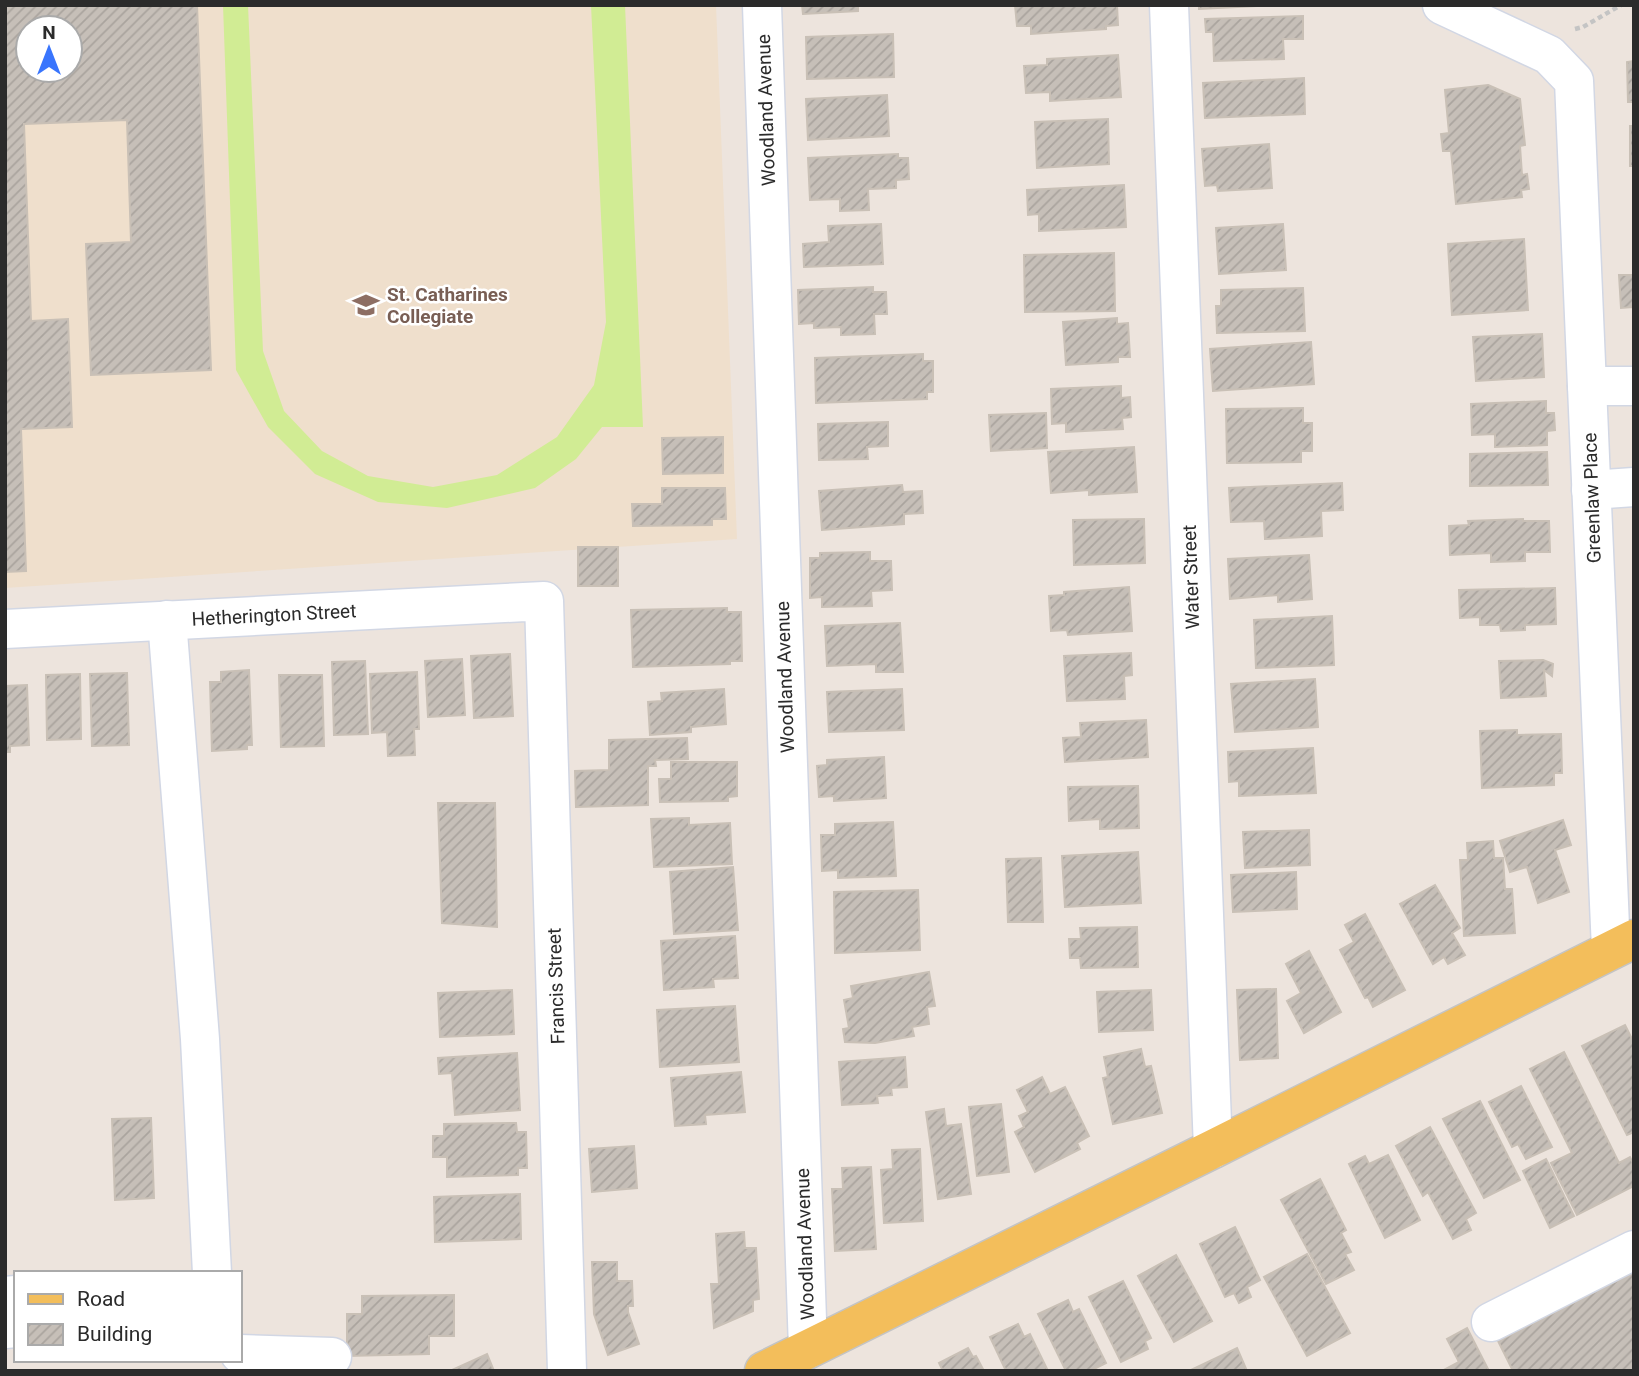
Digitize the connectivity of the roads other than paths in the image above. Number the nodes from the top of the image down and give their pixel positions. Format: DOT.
graph roads {
  1 [pos="762,5"];
  2 [pos="1169,5"];
  3 [pos="1442,5"];
  4 [pos="1587,386"];
  5 [pos="1634,386"];
  6 [pos="1634,487"];
  7 [pos="1591,490"];
  8 [pos="544,601"];
  9 [pos="167,620"];
  10 [pos="5,629"];
  11 [pos="1623,944"];
  12 [pos="1213,1149"];
  13 [pos="1634,1250"];
  14 [pos="212,1271"];
  15 [pos="1491,1321"];
  16 [pos="808,1349"];
  17 [pos="242,1354"];
  18 [pos="332,1357"];
  19 [pos="568,1371"];
  20 [pos="764,1371"];
  1 -- 16 [label="street, Woodland Avenue"];
  2 -- 12 [label="street, Water Street"];
  3 -- 4 [label="street, Greenlaw Place"];
  4 -- 5 [label="street"];
  4 -- 7 [label="street, Greenlaw Place"];
  6 -- 7 [label="street"];
  7 -- 11 [label="street, Greenlaw Place"];
  8 -- 9 [label="street, Hetherington Street"];
  8 -- 19 [label="street, Francis Street"];
  9 -- 10 [label="street, Hetherington Street"];
  9 -- 14 [label="street"];
  11 -- 12 [label="main road"];
  12 -- 16 [label="main road"];
  13 -- 15 [label="street"];
  16 -- 20 [label="main road"];
  17 -- 18 [label="street"];
}
